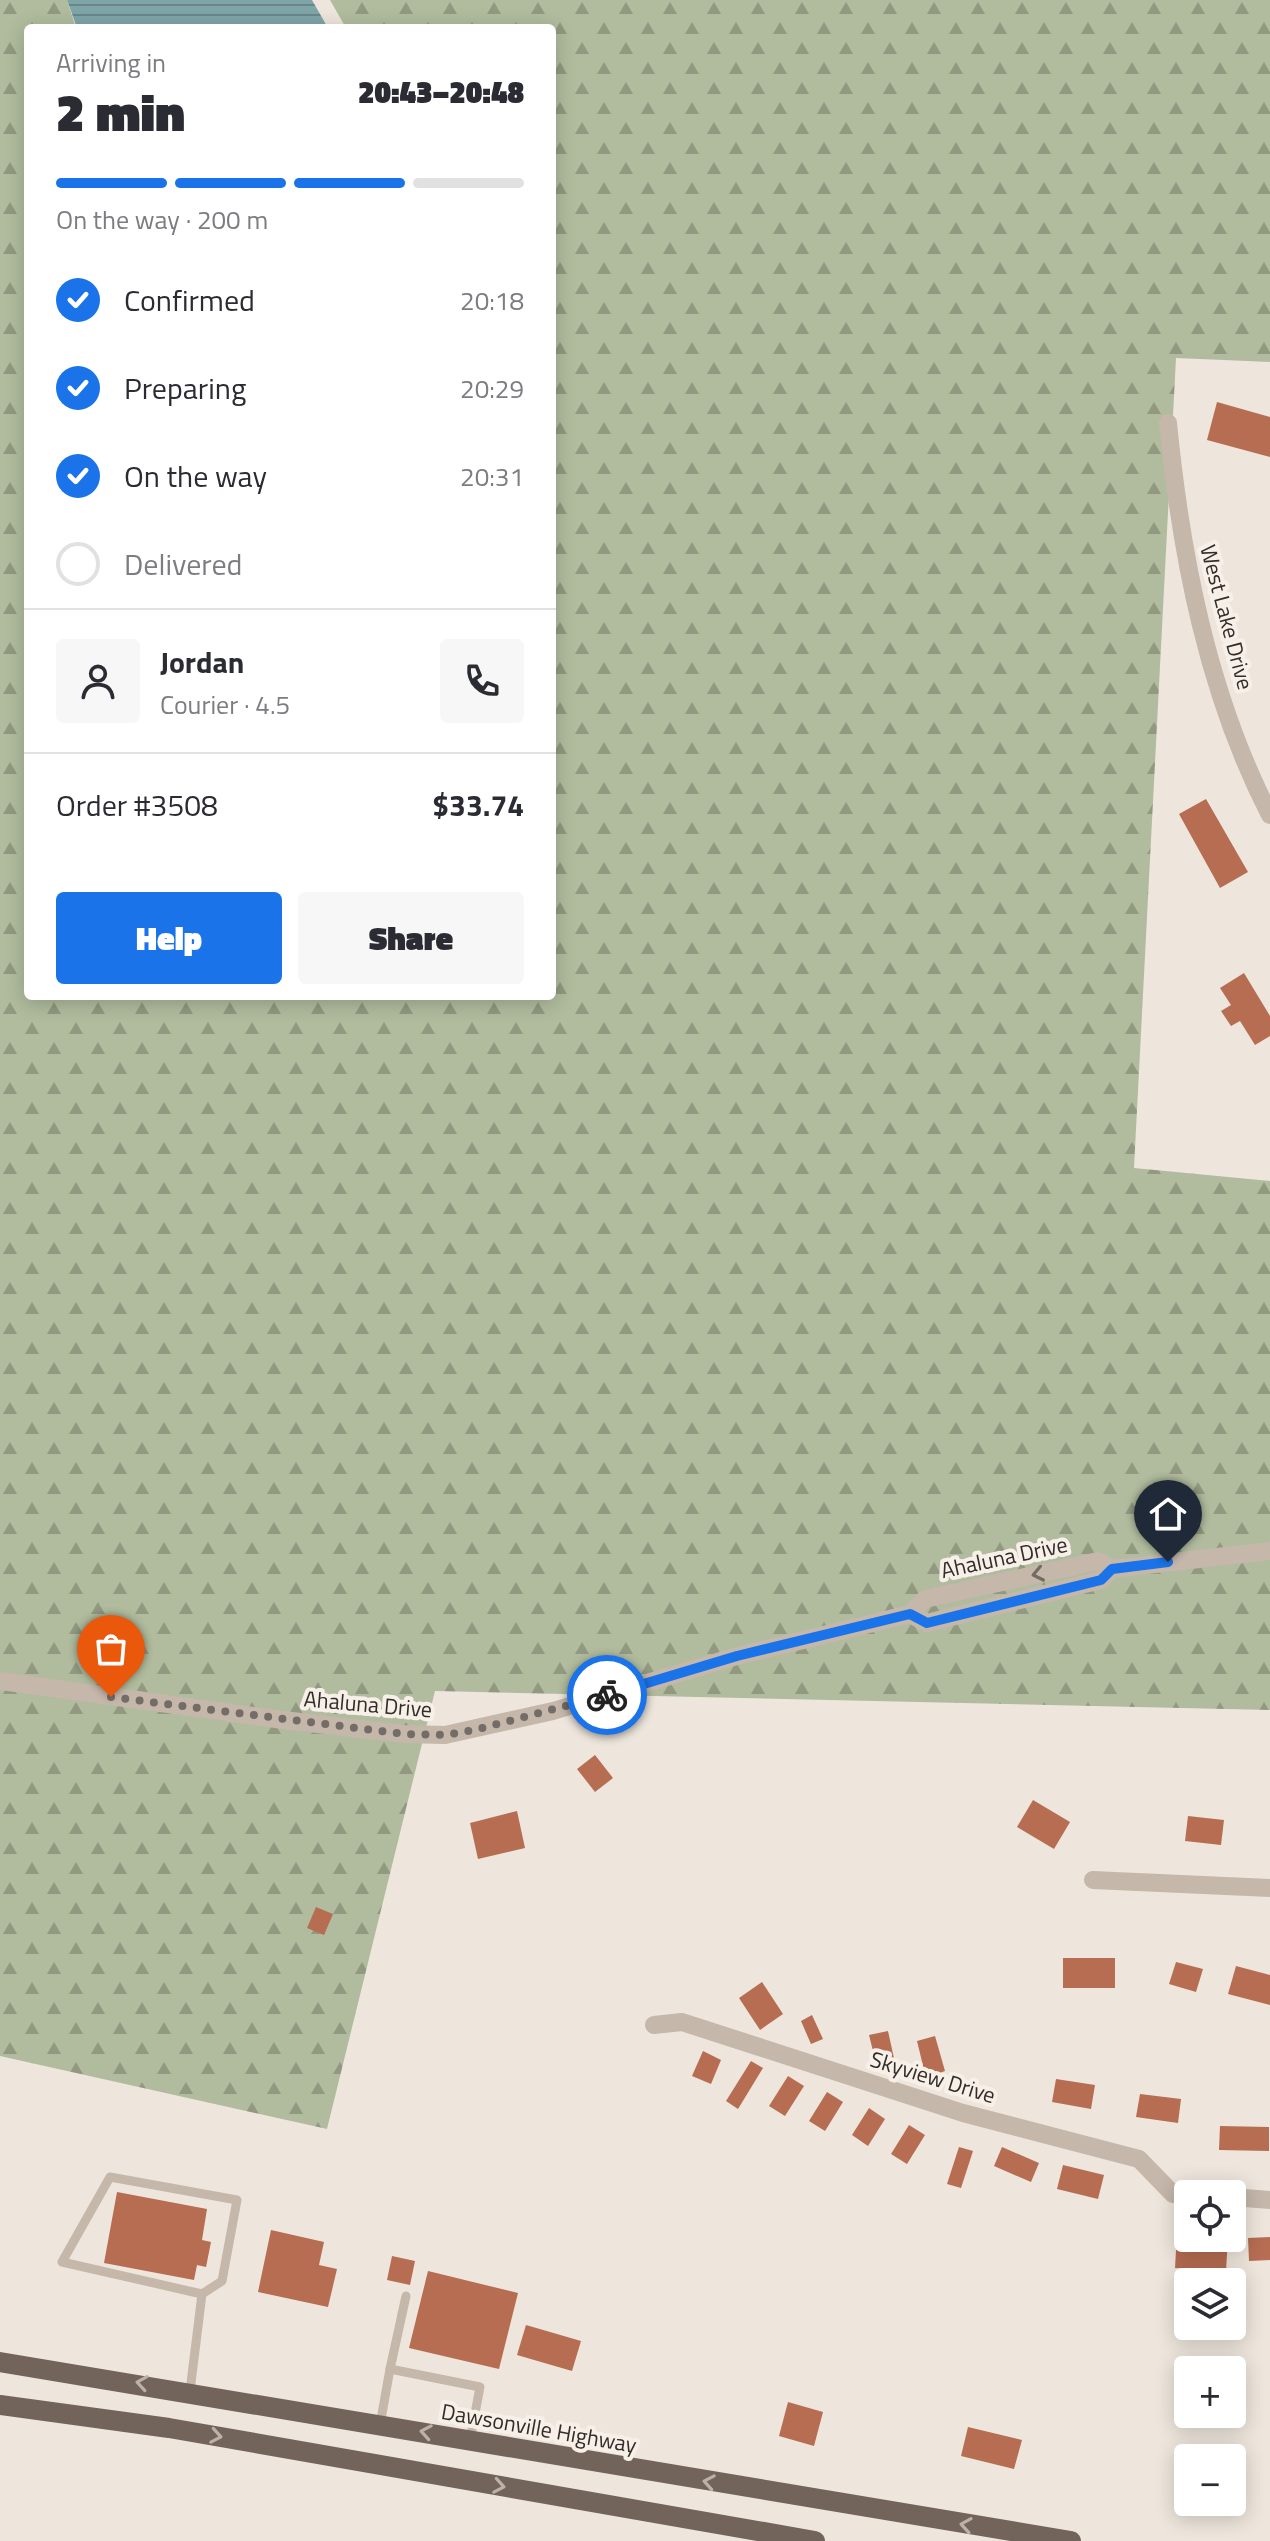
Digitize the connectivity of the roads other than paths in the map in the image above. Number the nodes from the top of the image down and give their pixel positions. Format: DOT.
graph roads {
  1 [pos="1168,423"];
  2 [pos="1270,815"];
  3 [pos="1270,1551"];
  4 [pos="0,1681"];
  5 [pos="1093,1880"];
  6 [pos="1270,1888"];
  7 [pos="654,2025"];
  8 [pos="1174,2194"];
  9 [pos="1246,2198"];
  10 [pos="1270,2200"];
  11 [pos="202,2294"];
  12 [pos="406,2296"];
  13 [pos="0,2362"];
  14 [pos="390,2369"];
  15 [pos="190,2391"];
  16 [pos="0,2405"];
  17 [pos="380,2425"];
  18 [pos="470,2440"];
  19 [pos="815,2541"];
  20 [pos="1071,2541"];
  1 -- 2 [label="street, West Lake Drive"];
  3 -- 4 [label="street, Ahaluna Drive"];
  5 -- 6 [label="street"];
  7 -- 8 [label="street, Skyview Drive"];
  9 -- 10 [label="street"];
  11 -- 11 [label="lane"];
  11 -- 15 [label="lane"];
  12 -- 14 [label="lane"];
  15 -- 13 [label="main road, Dawsonville Highway, one-way"];
  14 -- 17 [label="lane"];
  14 -- 18 [label="lane"];
  15 -- 17 [label="main road, Dawsonville Highway"];
  16 -- 19 [label="main road, one-way"];
  18 -- 17 [label="main road, Dawsonville Highway, one-way"];
  20 -- 18 [label="main road, Dawsonville Highway, one-way"];
}
